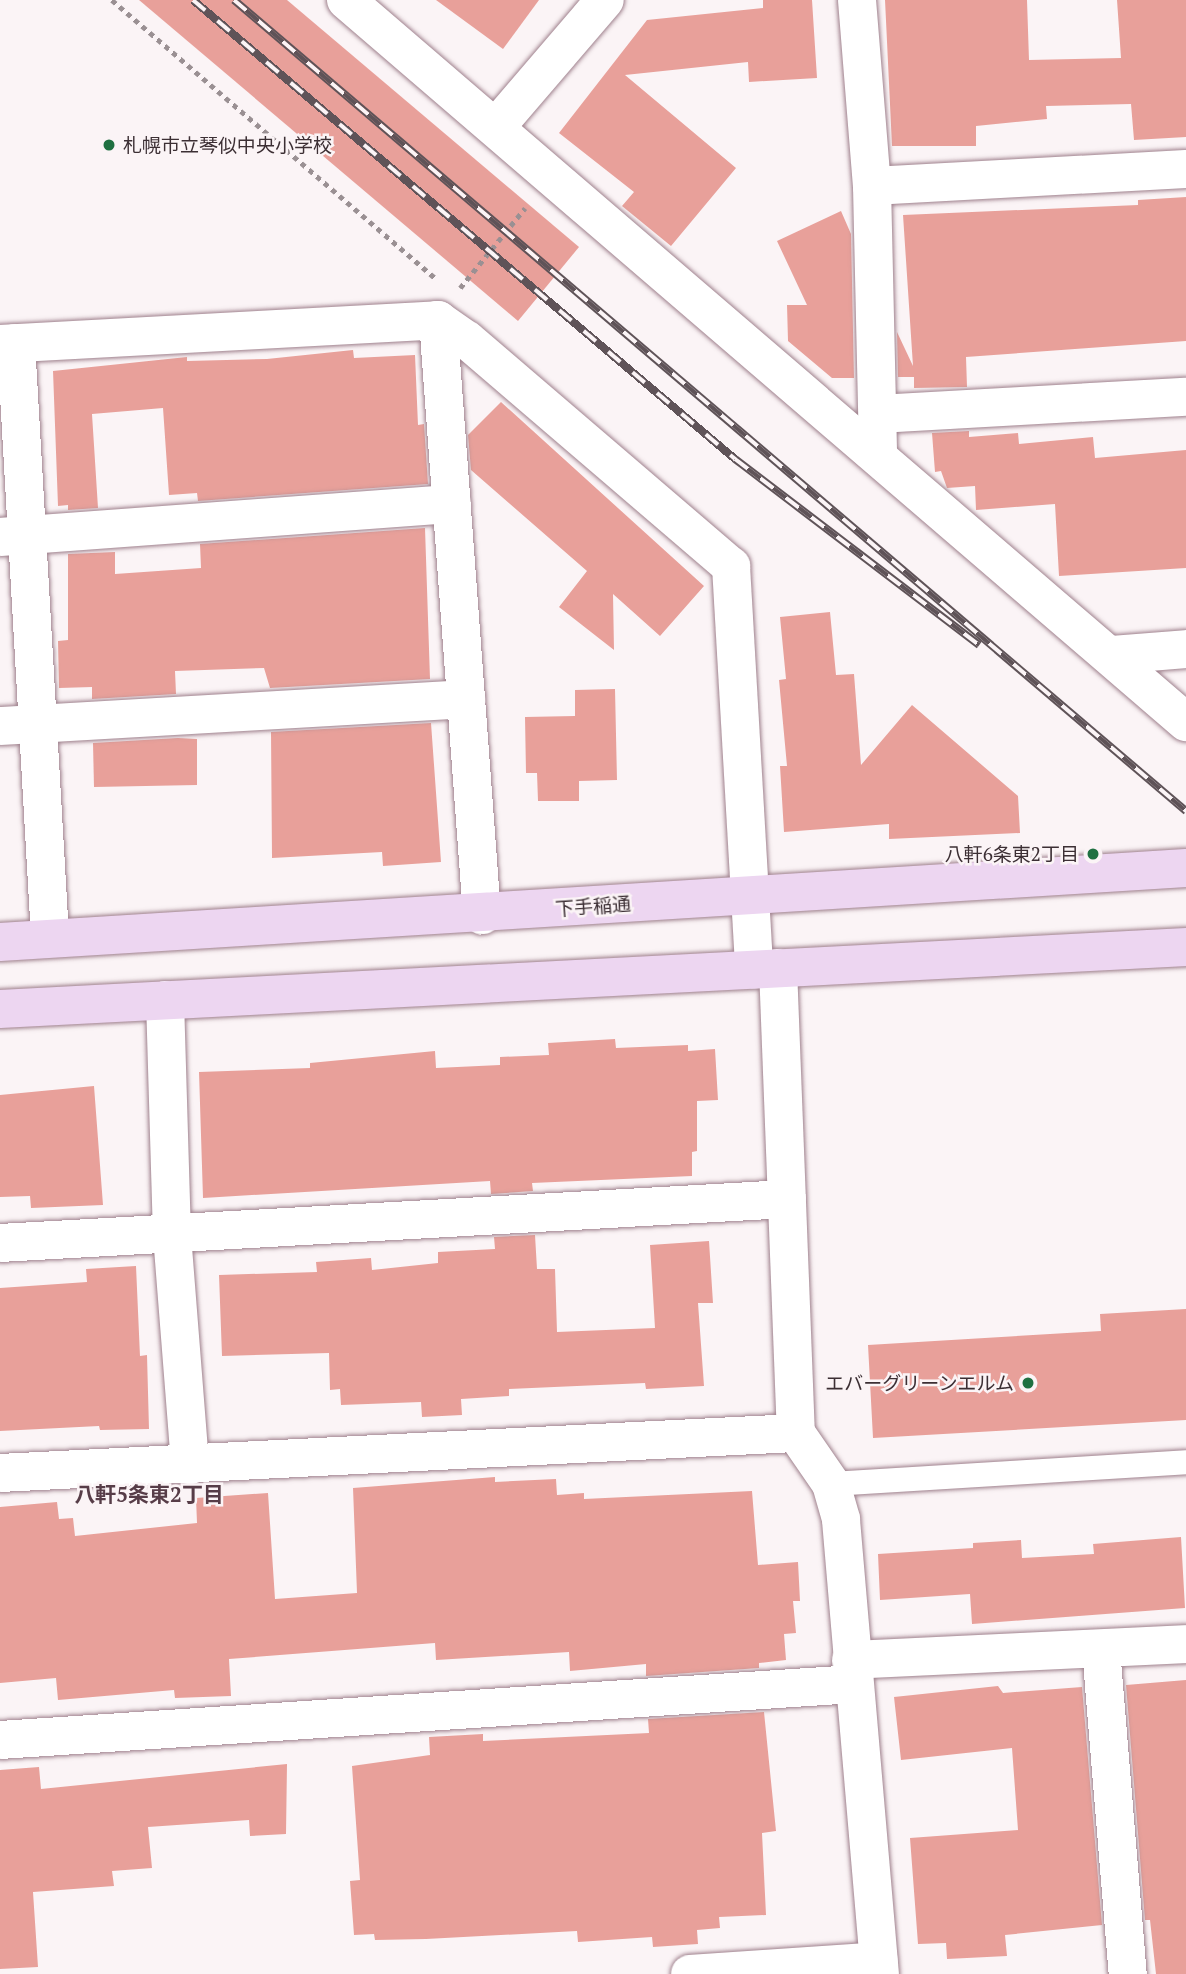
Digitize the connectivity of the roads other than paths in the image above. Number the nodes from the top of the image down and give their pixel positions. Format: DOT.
graph roads {
  1 [pos="346,0"];
  2 [pos="605,0"];
  3 [pos="857,0"];
  4 [pos="496,127"];
  5 [pos="1186,169"];
  6 [pos="872,186"];
  7 [pos="445,300"];
  8 [pos="8,344"];
  9 [pos="1186,397"];
  10 [pos="877,414"];
  11 [pos="878,456"];
  12 [pos="452,504"];
  13 [pos="14,536"];
  14 [pos="1186,649"];
  15 [pos="1112,655"];
  16 [pos="466,699"];
  17 [pos="1186,722"];
  18 [pos="39,724"];
  19 [pos="0,726"];
  20 [pos="1186,867"];
  21 [pos="750,894"];
  22 [pos="482,915"];
  23 [pos="50,937"];
  24 [pos="0,942"];
  25 [pos="1186,947"];
  26 [pos="766,969"];
  27 [pos="165,1000"];
  28 [pos="0,1009"];
  29 [pos="787,1199"];
  30 [pos="172,1235"];
  31 [pos="0,1243"];
  32 [pos="796,1433"];
  33 [pos="1186,1462"];
  34 [pos="190,1465"];
  35 [pos="0,1473"];
  36 [pos="831,1484"];
  37 [pos="1186,1644"];
  38 [pos="1101,1649"];
  39 [pos="853,1672"];
  40 [pos="0,1740"];
  41 [pos="879,1968"];
  42 [pos="690,1974"];
  43 [pos="1128,1974"];
  1 -- 4 [label="street"];
  2 -- 4 [label="street"];
  3 -- 6 [label="street"];
  4 -- 11 [label="street"];
  5 -- 6 [label="street"];
  6 -- 10 [label="street"];
  7 -- 8 [label="street"];
  7 -- 12 [label="street"];
  7 -- 21 [label="street"];
  8 -- 13 [label="street"];
  9 -- 10 [label="street"];
  10 -- 11 [label="street"];
  11 -- 15 [label="street"];
  12 -- 13 [label="street"];
  12 -- 16 [label="street"];
  13 -- 18 [label="street"];
  14 -- 15 [label="street"];
  15 -- 17 [label="street"];
  16 -- 18 [label="street"];
  16 -- 22 [label="street"];
  18 -- 19 [label="street"];
  18 -- 23 [label="street"];
  20 -- 21 [label="main road, 下手稲通"];
  21 -- 22 [label="main road, 下手稲通"];
  21 -- 26 [label="street"];
  22 -- 23 [label="main road, 下手稲通"];
  23 -- 24 [label="main road, 下手稲通"];
  25 -- 26 [label="main road"];
  26 -- 27 [label="main road"];
  26 -- 29 [label="street"];
  27 -- 28 [label="main road"];
  27 -- 30 [label="street"];
  29 -- 30 [label="street"];
  29 -- 32 [label="street"];
  30 -- 31 [label="street"];
  30 -- 34 [label="street"];
  32 -- 34 [label="street"];
  32 -- 36 [label="street"];
  33 -- 36 [label="lane"];
  34 -- 35 [label="street"];
  36 -- 39 [label="street"];
  37 -- 38 [label="street"];
  38 -- 39 [label="street"];
  38 -- 43 [label="street"];
  39 -- 40 [label="street"];
  39 -- 41 [label="street"];
  41 -- 42 [label="street"];
}
